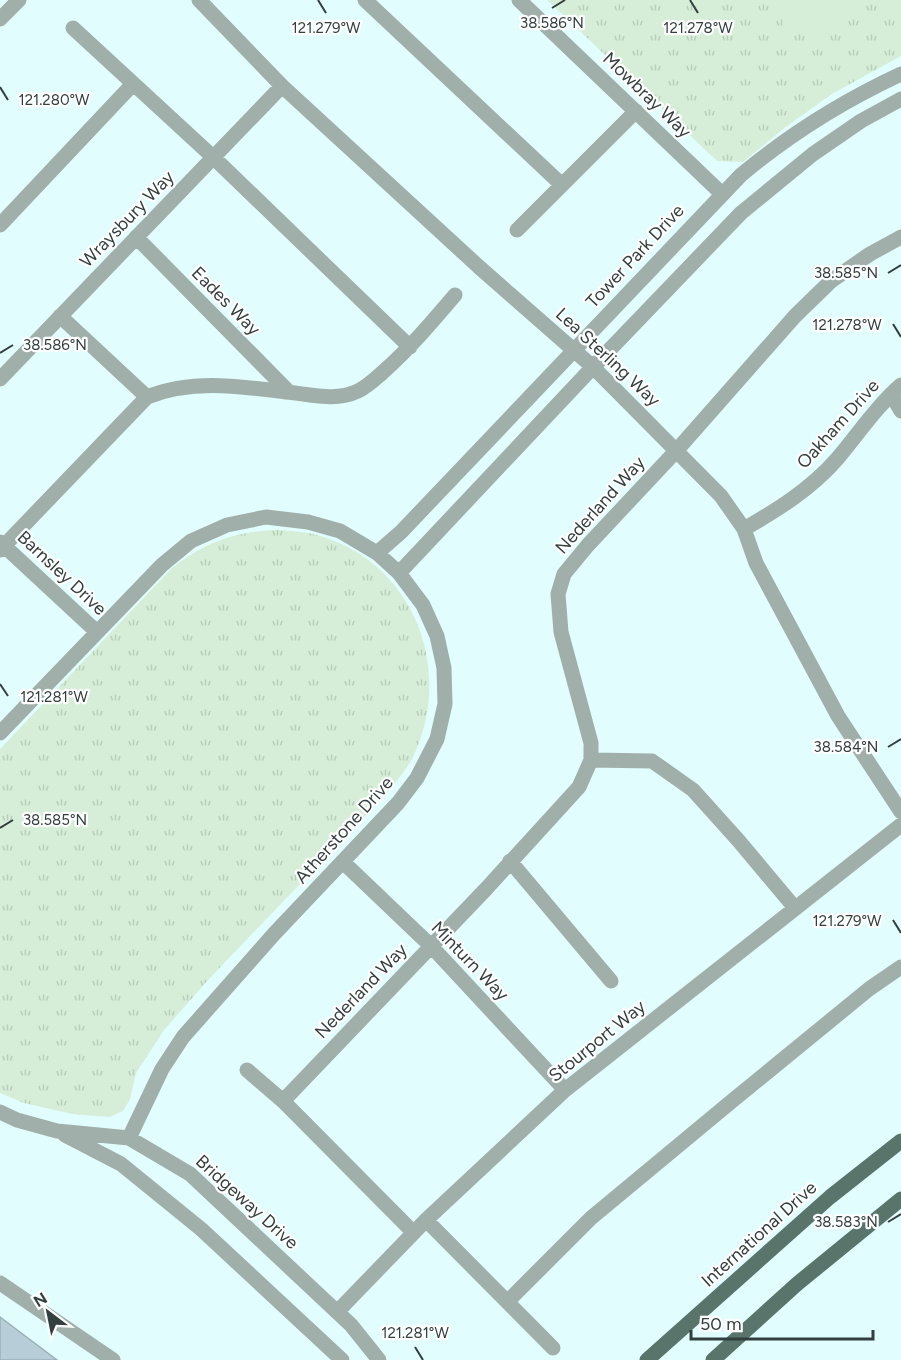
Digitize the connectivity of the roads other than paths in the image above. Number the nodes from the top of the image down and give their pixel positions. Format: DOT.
graph roads {
  1 [pos="19,0"];
  2 [pos="199,0"];
  3 [pos="365,0"];
  4 [pos="519,0"];
  5 [pos="0,18"];
  6 [pos="73,28"];
  7 [pos="901,74"];
  8 [pos="133,84"];
  9 [pos="282,86"];
  10 [pos="901,99"];
  11 [pos="636,111"];
  12 [pos="213,158"];
  13 [pos="562,185"];
  14 [pos="721,193"];
  15 [pos="0,225"];
  16 [pos="518,230"];
  17 [pos="136,237"];
  18 [pos="901,237"];
  19 [pos="455,295"];
  20 [pos="60,316"];
  21 [pos="410,347"];
  22 [pos="574,351"];
  23 [pos="593,367"];
  24 [pos="0,379"];
  25 [pos="896,389"];
  26 [pos="289,392"];
  27 [pos="147,397"];
  28 [pos="901,411"];
  29 [pos="677,450"];
  30 [pos="744,529"];
  31 [pos="2,546"];
  32 [pos="377,553"];
  33 [pos="399,573"];
  34 [pos="97,632"];
  35 [pos="0,733"];
  36 [pos="591,760"];
  37 [pos="901,812"];
  38 [pos="901,825"];
  39 [pos="510,861"];
  40 [pos="343,862"];
  41 [pos="795,908"];
  42 [pos="431,946"];
  43 [pos="901,967"];
  44 [pos="611,981"];
  45 [pos="247,1070"];
  46 [pos="565,1090"];
  47 [pos="283,1101"];
  48 [pos="0,1112"];
  49 [pos="57,1131"];
  50 [pos="129,1138"];
  51 [pos="901,1141"];
  52 [pos="901,1198"];
  53 [pos="426,1221"];
  54 [pos="413,1232"];
  55 [pos="0,1283"];
  56 [pos="508,1301"];
  57 [pos="337,1312"];
  58 [pos="554,1348"];
  59 [pos="113,1360"];
  60 [pos="342,1360"];
  61 [pos="380,1360"];
  62 [pos="647,1360"];
  63 [pos="713,1360"];
  1 -- 5 [label="street"];
  2 -- 9 [label="street, Lea Sterling Way"];
  3 -- 13 [label="street"];
  4 -- 11 [label="street, Mowbray Way"];
  6 -- 8 [label="street"];
  7 -- 14 [label="street, Tower Park Drive"];
  8 -- 12 [label="street"];
  8 -- 15 [label="street"];
  9 -- 12 [label="street, Wraysbury Way"];
  9 -- 22 [label="street, Lea Sterling Way"];
  10 -- 23 [label="street"];
  11 -- 13 [label="street"];
  11 -- 14 [label="street, Mowbray Way"];
  12 -- 17 [label="street, Wraysbury Way"];
  12 -- 21 [label="street"];
  13 -- 16 [label="street"];
  14 -- 22 [label="street, Tower Park Drive"];
  17 -- 20 [label="street, Wraysbury Way"];
  17 -- 26 [label="street, Eades Way"];
  18 -- 29 [label="street, Nederland Way"];
  19 -- 21 [label="street"];
  20 -- 24 [label="street, Wraysbury Way"];
  20 -- 27 [label="street"];
  21 -- 26 [label="street"];
  22 -- 23 [label="street, Lea Sterling Way"];
  22 -- 32 [label="street, Tower Park Drive"];
  23 -- 29 [label="street, Lea Sterling Way"];
  23 -- 33 [label="street"];
  25 -- 28 [label="street"];
  25 -- 30 [label="street, Oakham Drive"];
  26 -- 27 [label="street"];
  27 -- 31 [label="street"];
  29 -- 30 [label="street, Lea Sterling Way"];
  29 -- 36 [label="street, Nederland Way"];
  30 -- 37 [label="street, Lea Sterling Way"];
  31 -- 34 [label="street, Barnsley Drive"];
  32 -- 33 [label="street, Atherstone Drive"];
  32 -- 34 [label="street, Atherstone Drive"];
  33 -- 40 [label="street, Atherstone Drive"];
  34 -- 35 [label="street, Atherstone Drive"];
  36 -- 39 [label="street, Nederland Way"];
  36 -- 41 [label="street"];
  38 -- 41 [label="street, Stourport Way"];
  39 -- 42 [label="street, Nederland Way"];
  39 -- 44 [label="street"];
  40 -- 42 [label="street, Minturn Way"];
  40 -- 50 [label="street, Atherstone Drive"];
  41 -- 46 [label="street, Stourport Way"];
  42 -- 46 [label="street, Minturn Way"];
  42 -- 47 [label="street, Nederland Way"];
  43 -- 56 [label="street"];
  45 -- 47 [label="street"];
  46 -- 53 [label="street, Stourport Way"];
  47 -- 54 [label="street"];
  48 -- 49 [label="street, Bridgeway Drive"];
  49 -- 50 [label="street, Bridgeway Drive"];
  49 -- 60 [label="street, Bridgeway Drive"];
  50 -- 57 [label="street, Bridgeway Drive"];
  51 -- 62 [label="main road, International Drive"];
  52 -- 63 [label="main road"];
  53 -- 54 [label="street, Stourport Way"];
  53 -- 56 [label="street"];
  54 -- 57 [label="street, Stourport Way"];
  55 -- 59 [label="street"];
  56 -- 58 [label="street"];
  57 -- 61 [label="street, Bridgeway Drive"];
}
